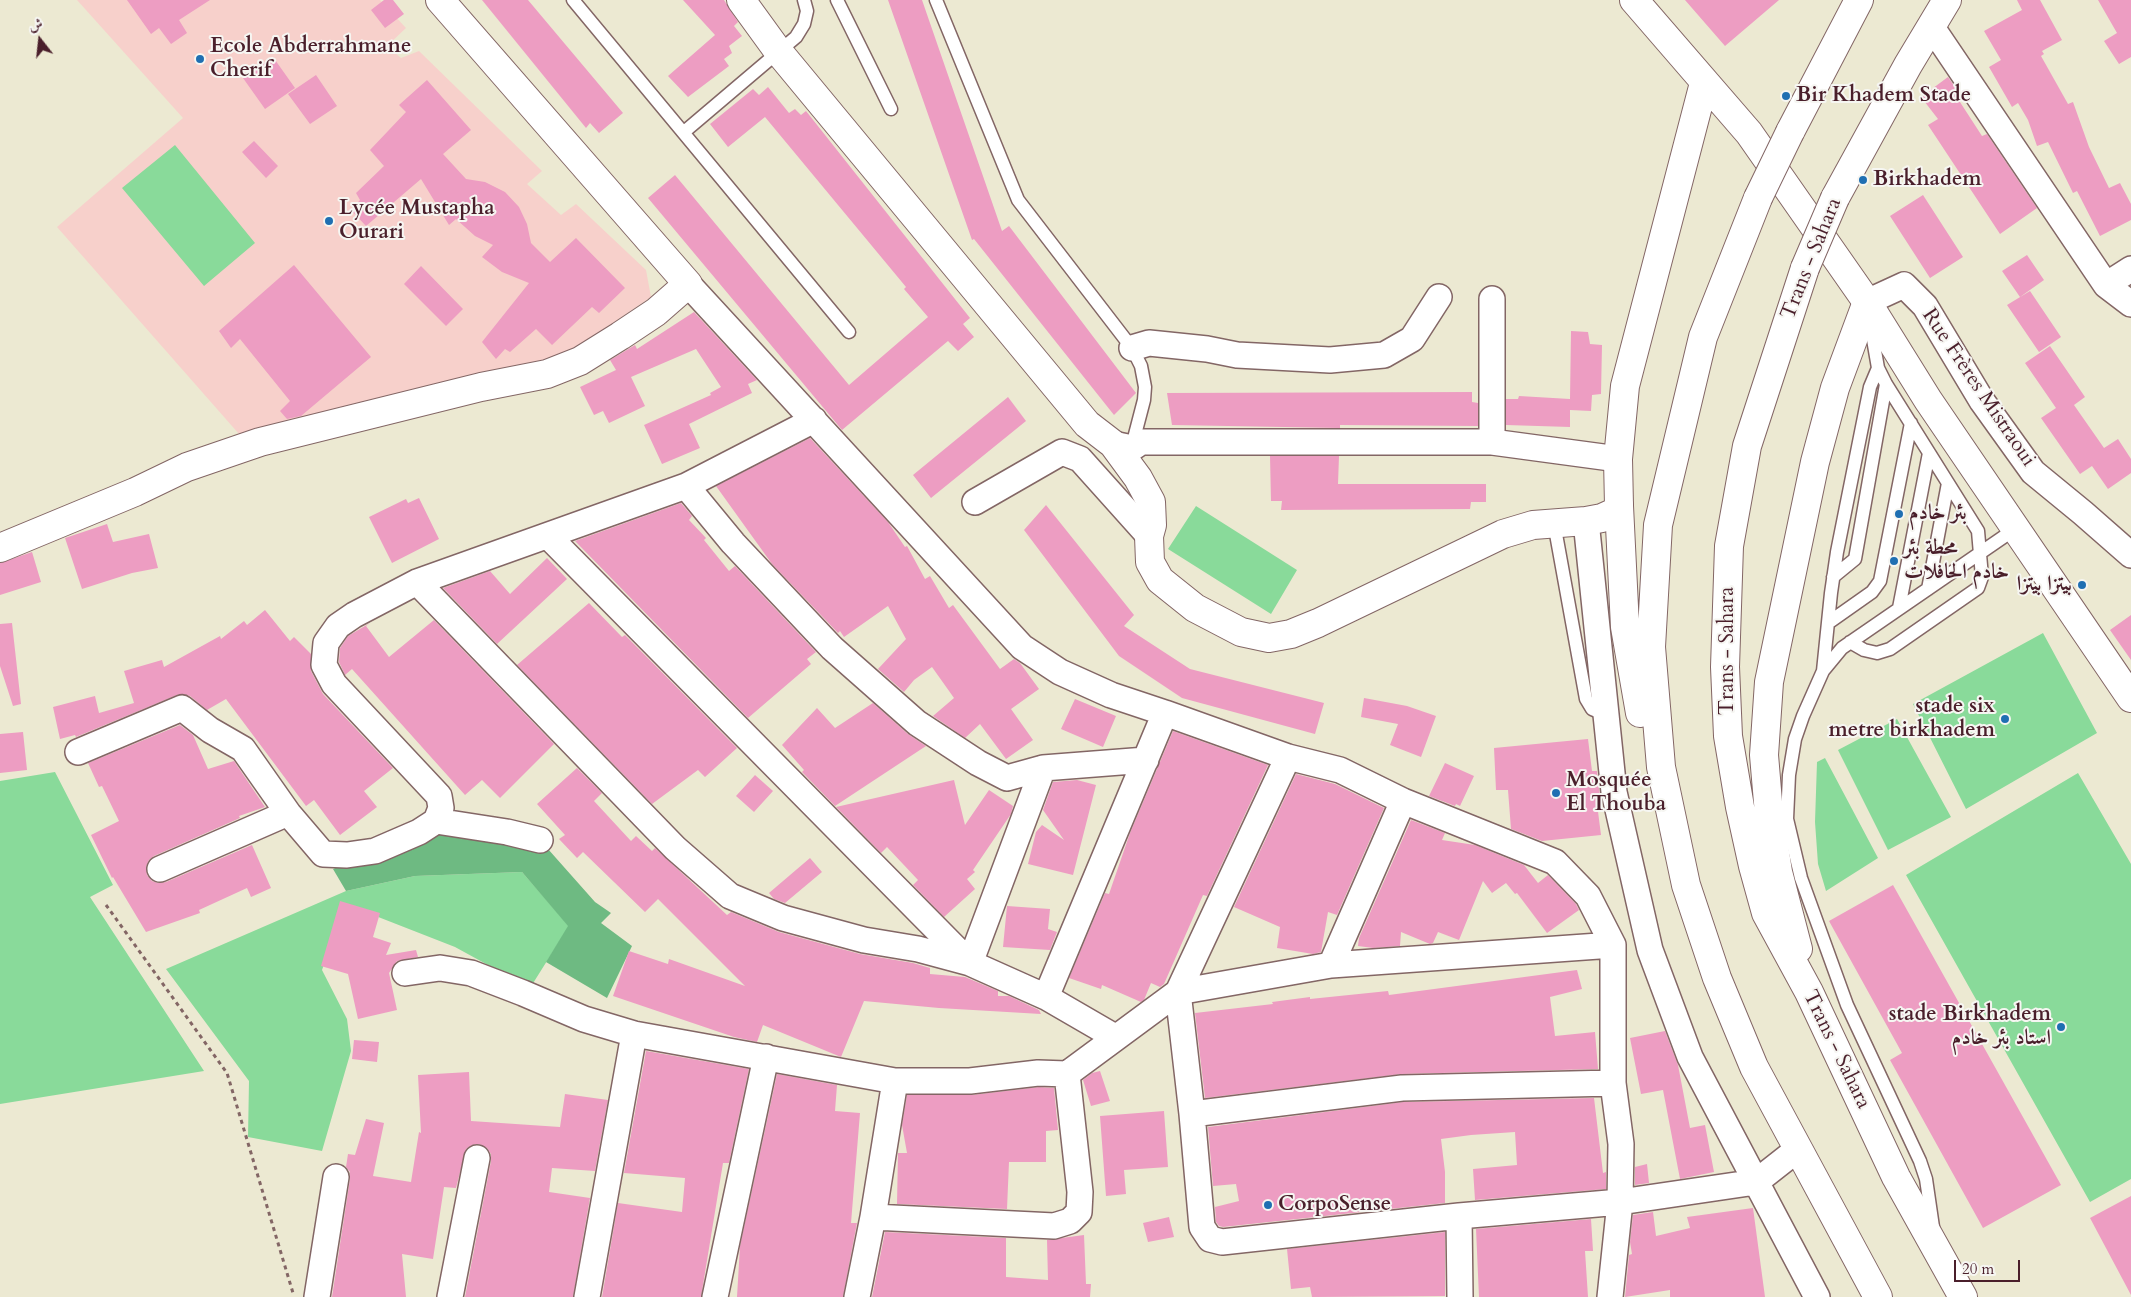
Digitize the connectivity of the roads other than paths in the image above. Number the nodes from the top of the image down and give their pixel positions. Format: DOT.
graph roads {
  1 [pos="440,0"];
  2 [pos="573,0"];
  3 [pos="741,0"];
  4 [pos="804,0"];
  5 [pos="837,0"];
  6 [pos="936,0"];
  7 [pos="1634,0"];
  8 [pos="1859,0"];
  9 [pos="1947,0"];
  10 [pos="1931,26"];
  11 [pos="778,51"];
  12 [pos="1704,83"];
  13 [pos="891,109"];
  14 [pos="684,132"];
  15 [pos="2131,269"];
  16 [pos="688,284"];
  17 [pos="2106,285"];
  18 [pos="1439,298"];
  19 [pos="1492,298"];
  20 [pos="1867,302"];
  21 [pos="2131,304"];
  22 [pos="849,332"];
  23 [pos="1132,348"];
  24 [pos="1878,368"];
  25 [pos="1886,384"];
  26 [pos="814,420"];
  27 [pos="1911,423"];
  28 [pos="1492,442"];
  29 [pos="1122,446"];
  30 [pos="1930,453"];
  31 [pos="1618,459"];
  32 [pos="1948,483"];
  33 [pos="686,486"];
  34 [pos="976,502"];
  35 [pos="1620,506"];
  36 [pos="1586,522"];
  37 [pos="1554,523"];
  38 [pos="2015,529"];
  39 [pos="548,536"];
  40 [pos="1149,536"];
  41 [pos="0,548"];
  42 [pos="1980,552"];
  43 [pos="2131,555"];
  44 [pos="1833,577"];
  45 [pos="417,582"];
  46 [pos="1928,589"];
  47 [pos="1899,608"];
  48 [pos="1828,623"];
  49 [pos="1850,642"];
  50 [pos="1823,671"];
  51 [pos="2131,698"];
  52 [pos="1165,713"];
  53 [pos="1606,715"];
  54 [pos="78,752"];
  55 [pos="1288,757"];
  56 [pos="1146,760"];
  57 [pos="1661,767"];
  58 [pos="1043,768"];
  59 [pos="1403,801"];
  60 [pos="288,813"];
  61 [pos="436,821"];
  62 [pos="540,840"];
  63 [pos="160,869"];
  64 [pos="1613,945"];
  65 [pos="970,963"];
  66 [pos="1331,964"];
  67 [pos="405,974"];
  68 [pos="1178,992"];
  69 [pos="1809,992"];
  70 [pos="1046,997"];
  71 [pos="634,1034"];
  72 [pos="1115,1037"];
  73 [pos="766,1057"];
  74 [pos="1067,1074"];
  75 [pos="895,1081"];
  76 [pos="1613,1083"];
  77 [pos="1192,1114"];
  78 [pos="1798,1149"];
  79 [pos="477,1158"];
  80 [pos="336,1177"];
  81 [pos="1756,1182"];
  82 [pos="1620,1202"];
  83 [pos="1459,1216"];
  84 [pos="873,1217"];
  85 [pos="1936,1249"];
  86 [pos="317,1297"];
  87 [pos="450,1297"];
  88 [pos="587,1297"];
  89 [pos="714,1297"];
  90 [pos="856,1297"];
  91 [pos="1460,1297"];
  92 [pos="1610,1297"];
  93 [pos="1817,1297"];
  94 [pos="1878,1297"];
  95 [pos="1963,1297"];
  1 -- 16 [label="main road"];
  2 -- 14 [label="lane"];
  3 -- 11 [label="main road"];
  4 -- 11 [label="lane"];
  5 -- 13 [label="lane"];
  6 -- 23 [label="lane"];
  7 -- 12 [label="main road"];
  8 -- 57 [label="main road, bridge"];
  9 -- 10 [label="main road, Trans - Sahara"];
  10 -- 17 [label="street"];
  10 -- 69 [label="main road, Trans - Sahara, bridge"];
  11 -- 14 [label="lane"];
  11 -- 29 [label="main road"];
  12 -- 20 [label="main road"];
  12 -- 31 [label="main road"];
  14 -- 22 [label="lane"];
  15 -- 17 [label="street"];
  16 -- 26 [label="street"];
  16 -- 41 [label="main road"];
  17 -- 21 [label="street"];
  18 -- 23 [label="street"];
  19 -- 28 [label="street"];
  20 -- 24 [label="lane"];
  20 -- 38 [label="main road"];
  20 -- 43 [label="street, Rue Frères Mistraoui"];
  20 -- 69 [label="main road"];
  23 -- 29 [label="lane"];
  24 -- 25 [label="lane"];
  24 -- 44 [label="lane"];
  25 -- 27 [label="lane"];
  25 -- 44 [label="lane"];
  26 -- 33 [label="street"];
  26 -- 52 [label="street"];
  27 -- 30 [label="lane"];
  27 -- 48 [label="lane"];
  28 -- 29 [label="street"];
  28 -- 31 [label="street"];
  29 -- 40 [label="main road"];
  30 -- 32 [label="lane"];
  30 -- 47 [label="lane"];
  31 -- 35 [label="main road"];
  32 -- 42 [label="lane"];
  32 -- 46 [label="lane"];
  33 -- 39 [label="street"];
  33 -- 58 [label="street"];
  34 -- 40 [label="street"];
  35 -- 36 [label="main road"];
  35 -- 57 [label="main road"];
  36 -- 37 [label="main road"];
  36 -- 53 [label="street"];
  37 -- 40 [label="main road"];
  37 -- 53 [label="lane"];
  38 -- 42 [label="lane"];
  38 -- 51 [label="main road"];
  39 -- 45 [label="street"];
  39 -- 65 [label="street"];
  42 -- 46 [label="lane"];
  42 -- 49 [label="lane"];
  44 -- 48 [label="lane"];
  45 -- 61 [label="street"];
  45 -- 65 [label="street"];
  46 -- 47 [label="lane"];
  47 -- 49 [label="lane"];
  48 -- 50 [label="lane"];
  49 -- 50 [label="lane"];
  50 -- 85 [label="lane"];
  52 -- 55 [label="street"];
  52 -- 56 [label="street"];
  53 -- 81 [label="street"];
  54 -- 60 [label="street"];
  55 -- 59 [label="street"];
  55 -- 68 [label="street"];
  56 -- 58 [label="street"];
  56 -- 70 [label="street"];
  57 -- 78 [label="main road"];
  58 -- 65 [label="street"];
  59 -- 64 [label="street"];
  59 -- 66 [label="street"];
  60 -- 61 [label="street"];
  60 -- 63 [label="street"];
  61 -- 62 [label="street"];
  64 -- 66 [label="street"];
  64 -- 76 [label="street"];
  65 -- 70 [label="street"];
  66 -- 68 [label="street"];
  67 -- 71 [label="street"];
  68 -- 72 [label="street"];
  68 -- 77 [label="street"];
  69 -- 85 [label="main road, Trans - Sahara"];
  70 -- 72 [label="street"];
  71 -- 73 [label="street"];
  71 -- 88 [label="street"];
  72 -- 74 [label="street"];
  73 -- 75 [label="street"];
  73 -- 89 [label="street"];
  74 -- 75 [label="street"];
  74 -- 84 [label="street"];
  75 -- 84 [label="street"];
  76 -- 77 [label="street"];
  76 -- 82 [label="street"];
  77 -- 83 [label="street"];
  78 -- 81 [label="street"];
  78 -- 94 [label="main road"];
  79 -- 87 [label="street"];
  80 -- 86 [label="street"];
  81 -- 82 [label="street"];
  81 -- 93 [label="street"];
  82 -- 83 [label="street"];
  82 -- 92 [label="street"];
  83 -- 91 [label="street"];
  84 -- 90 [label="street"];
  85 -- 95 [label="main road, Trans - Sahara"];
}
